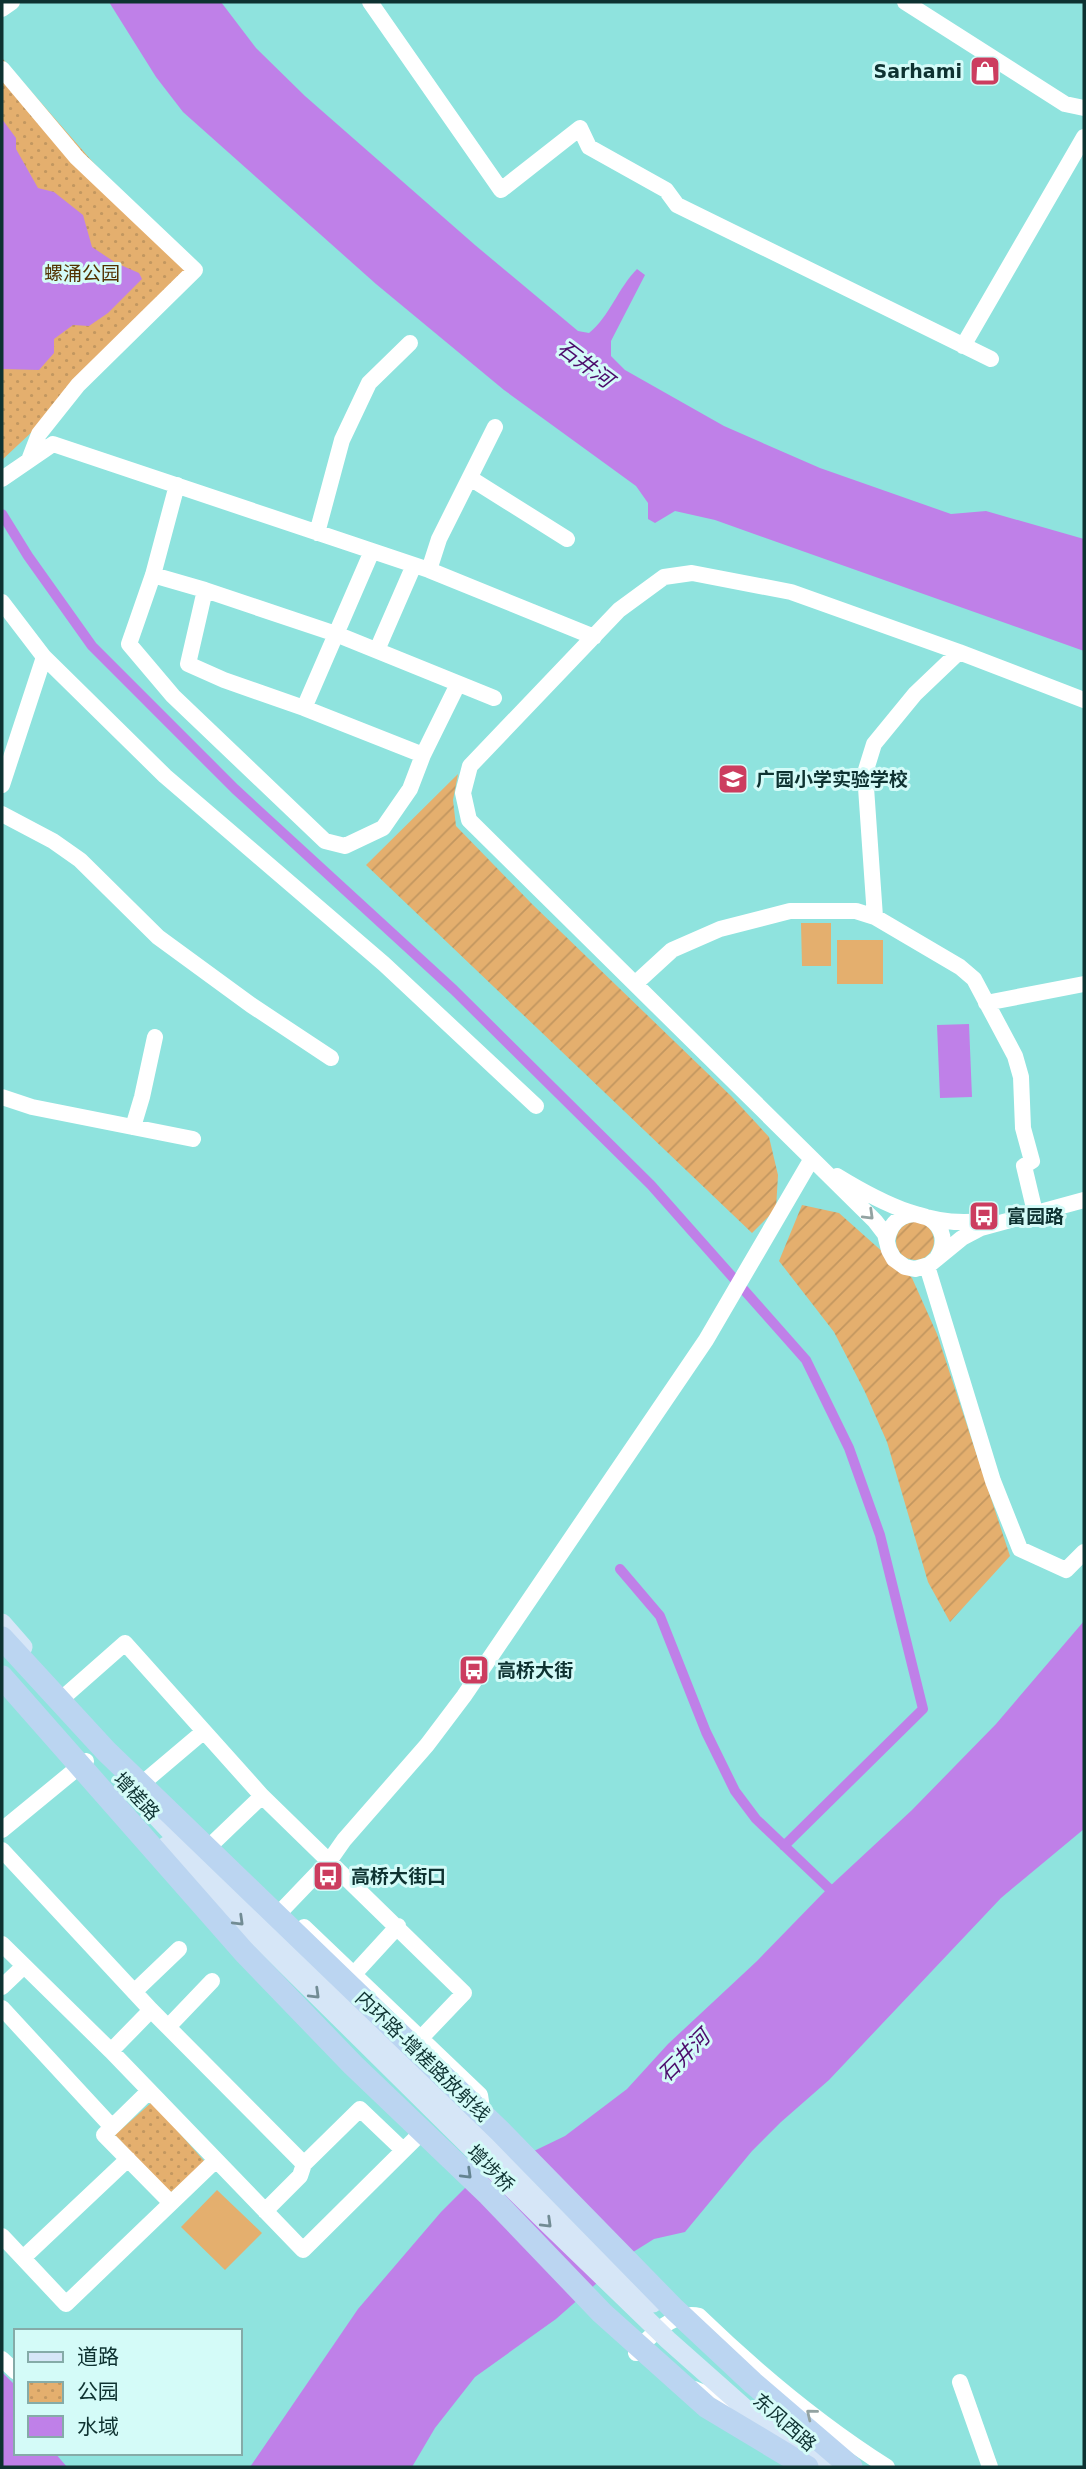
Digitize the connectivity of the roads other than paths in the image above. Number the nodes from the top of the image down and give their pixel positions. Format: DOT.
graph roads {
  1 [pos="12,2"];
  2 [pos="370,2"];
  3 [pos="905,2"];
  4 [pos="2,9"];
  5 [pos="2,69"];
  6 [pos="1084,108"];
  7 [pos="1084,137"];
  8 [pos="410,343"];
  9 [pos="963,345"];
  10 [pos="991,359"];
  11 [pos="495,427"];
  12 [pos="29,460"];
  13 [pos="5,477"];
  14 [pos="470,478"];
  15 [pos="177,485"];
  16 [pos="317,533"];
  17 [pos="567,539"];
  18 [pos="372,551"];
  19 [pos="421,568"];
  20 [pos="153,575"];
  21 [pos="205,590"];
  22 [pos="2,602"];
  23 [pos="336,634"];
  24 [pos="593,637"];
  25 [pos="377,650"];
  26 [pos="959,652"];
  27 [pos="44,657"];
  28 [pos="188,664"];
  29 [pos="458,684"];
  30 [pos="165,686"];
  31 [pos="494,698"];
  32 [pos="1084,700"];
  33 [pos="304,708"];
  34 [pos="423,755"];
  35 [pos="6,762"];
  36 [pos="2,785"];
  37 [pos="2,814"];
  38 [pos="875,917"];
  39 [pos="636,983"];
  40 [pos="1084,984"];
  41 [pos="986,1003"];
  42 [pos="155,1037"];
  43 [pos="331,1058"];
  44 [pos="2,1097"];
  45 [pos="536,1106"];
  46 [pos="132,1127"];
  47 [pos="193,1139"];
  48 [pos="811,1160"];
  49 [pos="1084,1191"];
  50 [pos="1084,1200"];
  51 [pos="1034,1208"];
  52 [pos="921,1215"];
  53 [pos="887,1240"];
  54 [pos="932,1262"];
  55 [pos="1084,1552"];
  56 [pos="2,1623"];
  57 [pos="2,1638"];
  58 [pos="2,1648"];
  59 [pos="2,1664"];
  60 [pos="4,1688"];
  61 [pos="66,1695"];
  62 [pos="42,1710"];
  63 [pos="68,1721"];
  64 [pos="96,1727"];
  65 [pos="203,1732"];
  66 [pos="81,1765"];
  67 [pos="143,1788"];
  68 [pos="262,1796"];
  69 [pos="2,1830"];
  70 [pos="214,1842"];
  71 [pos="2,1850"];
  72 [pos="330,1860"];
  73 [pos="169,1877"];
  74 [pos="212,1894"];
  75 [pos="284,1908"];
  76 [pos="398,1926"];
  77 [pos="272,1942"];
  78 [pos="2,1944"];
  79 [pos="178,1949"];
  80 [pos="24,1966"];
  81 [pos="354,1974"];
  82 [pos="212,1981"];
  83 [pos="2,1987"];
  84 [pos="134,1992"];
  85 [pos="2,2008"];
  86 [pos="151,2011"];
  87 [pos="402,2021"];
  88 [pos="168,2027"];
  89 [pos="421,2038"];
  90 [pos="110,2051"];
  91 [pos="352,2073"];
  92 [pos="149,2091"];
  93 [pos="374,2096"];
  94 [pos="112,2127"];
  95 [pos="418,2136"];
  96 [pos="403,2150"];
  97 [pos="128,2159"];
  98 [pos="216,2160"];
  99 [pos="304,2164"];
  100 [pos="171,2203"];
  101 [pos="265,2211"];
  102 [pos="2,2236"];
  103 [pos="23,2258"];
  104 [pos="725,2380"];
  105 [pos="960,2382"];
  106 [pos="707,2407"];
  107 [pos="745,2409"];
  108 [pos="803,2427"];
  109 [pos="836,2466"];
  110 [pos="793,2467"];
  111 [pos="807,2467"];
  112 [pos="867,2467"];
  113 [pos="887,2467"];
  114 [pos="990,2467"];
  1 -- 4 [label="street"];
  2 -- 9 [label="street"];
  3 -- 6 [label="street"];
  5 -- 12 [label="street"];
  7 -- 9 [label="street"];
  8 -- 16 [label="street"];
  9 -- 10 [label="street"];
  11 -- 14 [label="street"];
  12 -- 13 [label="street"];
  12 -- 15 [label="street"];
  14 -- 17 [label="street"];
  14 -- 19 [label="street"];
  15 -- 16 [label="street"];
  15 -- 20 [label="street"];
  16 -- 18 [label="street"];
  18 -- 19 [label="street"];
  18 -- 23 [label="street"];
  19 -- 24 [label="street"];
  19 -- 25 [label="street"];
  20 -- 21 [label="street"];
  20 -- 30 [label="street"];
  21 -- 23 [label="street"];
  21 -- 28 [label="street"];
  22 -- 27 [label="street"];
  23 -- 25 [label="street"];
  23 -- 33 [label="street"];
  24 -- 26 [label="street"];
  24 -- 39 [label="street"];
  25 -- 29 [label="street"];
  26 -- 32 [label="street"];
  26 -- 38 [label="street"];
  27 -- 35 [label="street"];
  27 -- 45 [label="street"];
  28 -- 30 [label="street"];
  28 -- 33 [label="street"];
  29 -- 31 [label="street"];
  29 -- 34 [label="street"];
  30 -- 34 [label="street"];
  33 -- 34 [label="street"];
  35 -- 36 [label="street"];
  37 -- 43 [label="street"];
  38 -- 39 [label="street"];
  38 -- 41 [label="street"];
  39 -- 48 [label="street"];
  40 -- 41 [label="street"];
  41 -- 51 [label="street"];
  42 -- 46 [label="street"];
  44 -- 46 [label="street"];
  46 -- 47 [label="street"];
  48 -- 52 [label="street"];
  48 -- 53 [label="street, one-way"];
  48 -- 72 [label="street"];
  49 -- 51 [label="street"];
  50 -- 54 [label="street"];
  51 -- 52 [label="street"];
  52 -- 53 [label="street"];
  52 -- 54 [label="street"];
  53 -- 54 [label="street"];
  54 -- 55 [label="street"];
  56 -- 61 [label="main road"];
  57 -- 108 [label="highway, 内环路-增槎路放射线"];
  58 -- 63 [label="main road, 增槎路"];
  59 -- 62 [label="main road, 增槎路"];
  60 -- 62 [label="main road"];
  60 -- 66 [label="main road"];
  60 -- 106 [label="highway, one-way"];
  61 -- 64 [label="main road"];
  61 -- 65 [label="street"];
  62 -- 66 [label="main road, 增槎路"];
  63 -- 64 [label="main road"];
  63 -- 67 [label="main road, 增槎路"];
  64 -- 67 [label="main road"];
  65 -- 67 [label="street"];
  65 -- 68 [label="street"];
  66 -- 69 [label="street"];
  66 -- 73 [label="main road"];
  66 -- 74 [label="main road, 增槎路"];
  67 -- 70 [label="street"];
  67 -- 77 [label="main road, 增槎路"];
  68 -- 70 [label="street"];
  68 -- 72 [label="street"];
  70 -- 75 [label="street"];
  71 -- 84 [label="street"];
  72 -- 75 [label="street"];
  72 -- 76 [label="street"];
  73 -- 74 [label="main road"];
  73 -- 91 [label="street"];
  74 -- 77 [label="main road, 增槎路, one-way"];
  75 -- 81 [label="street"];
  76 -- 81 [label="street"];
  76 -- 89 [label="street"];
  77 -- 104 [label="main road, 增埗桥"];
  78 -- 80 [label="street"];
  79 -- 84 [label="street"];
  80 -- 83 [label="street"];
  80 -- 90 [label="street"];
  81 -- 87 [label="street"];
  82 -- 88 [label="street"];
  84 -- 86 [label="street"];
  85 -- 94 [label="street"];
  86 -- 88 [label="street"];
  86 -- 90 [label="street"];
  87 -- 89 [label="street"];
  87 -- 91 [label="street"];
  88 -- 99 [label="street"];
  89 -- 93 [label="street"];
  89 -- 95 [label="street"];
  90 -- 92 [label="street"];
  91 -- 93 [label="street"];
  92 -- 94 [label="street"];
  92 -- 98 [label="street"];
  93 -- 95 [label="street"];
  94 -- 97 [label="street"];
  95 -- 96 [label="street"];
  96 -- 99 [label="street"];
  96 -- 101 [label="street"];
  97 -- 100 [label="street"];
  97 -- 103 [label="street"];
  98 -- 100 [label="street"];
  98 -- 101 [label="street"];
  99 -- 101 [label="street"];
  100 -- 103 [label="street"];
  102 -- 103 [label="street"];
  104 -- 107 [label="main road, 东风西路"];
  104 -- 109 [label="main road"];
  105 -- 114 [label="street"];
  106 -- 110 [label="highway"];
  106 -- 111 [label="highway"];
  107 -- 109 [label="main road, 东风西路"];
  113 -- 107 [label="street, one-way"];
  108 -- 109 [label="highway, 内环路-增槎路放射线"];
  108 -- 112 [label="highway"];
}
